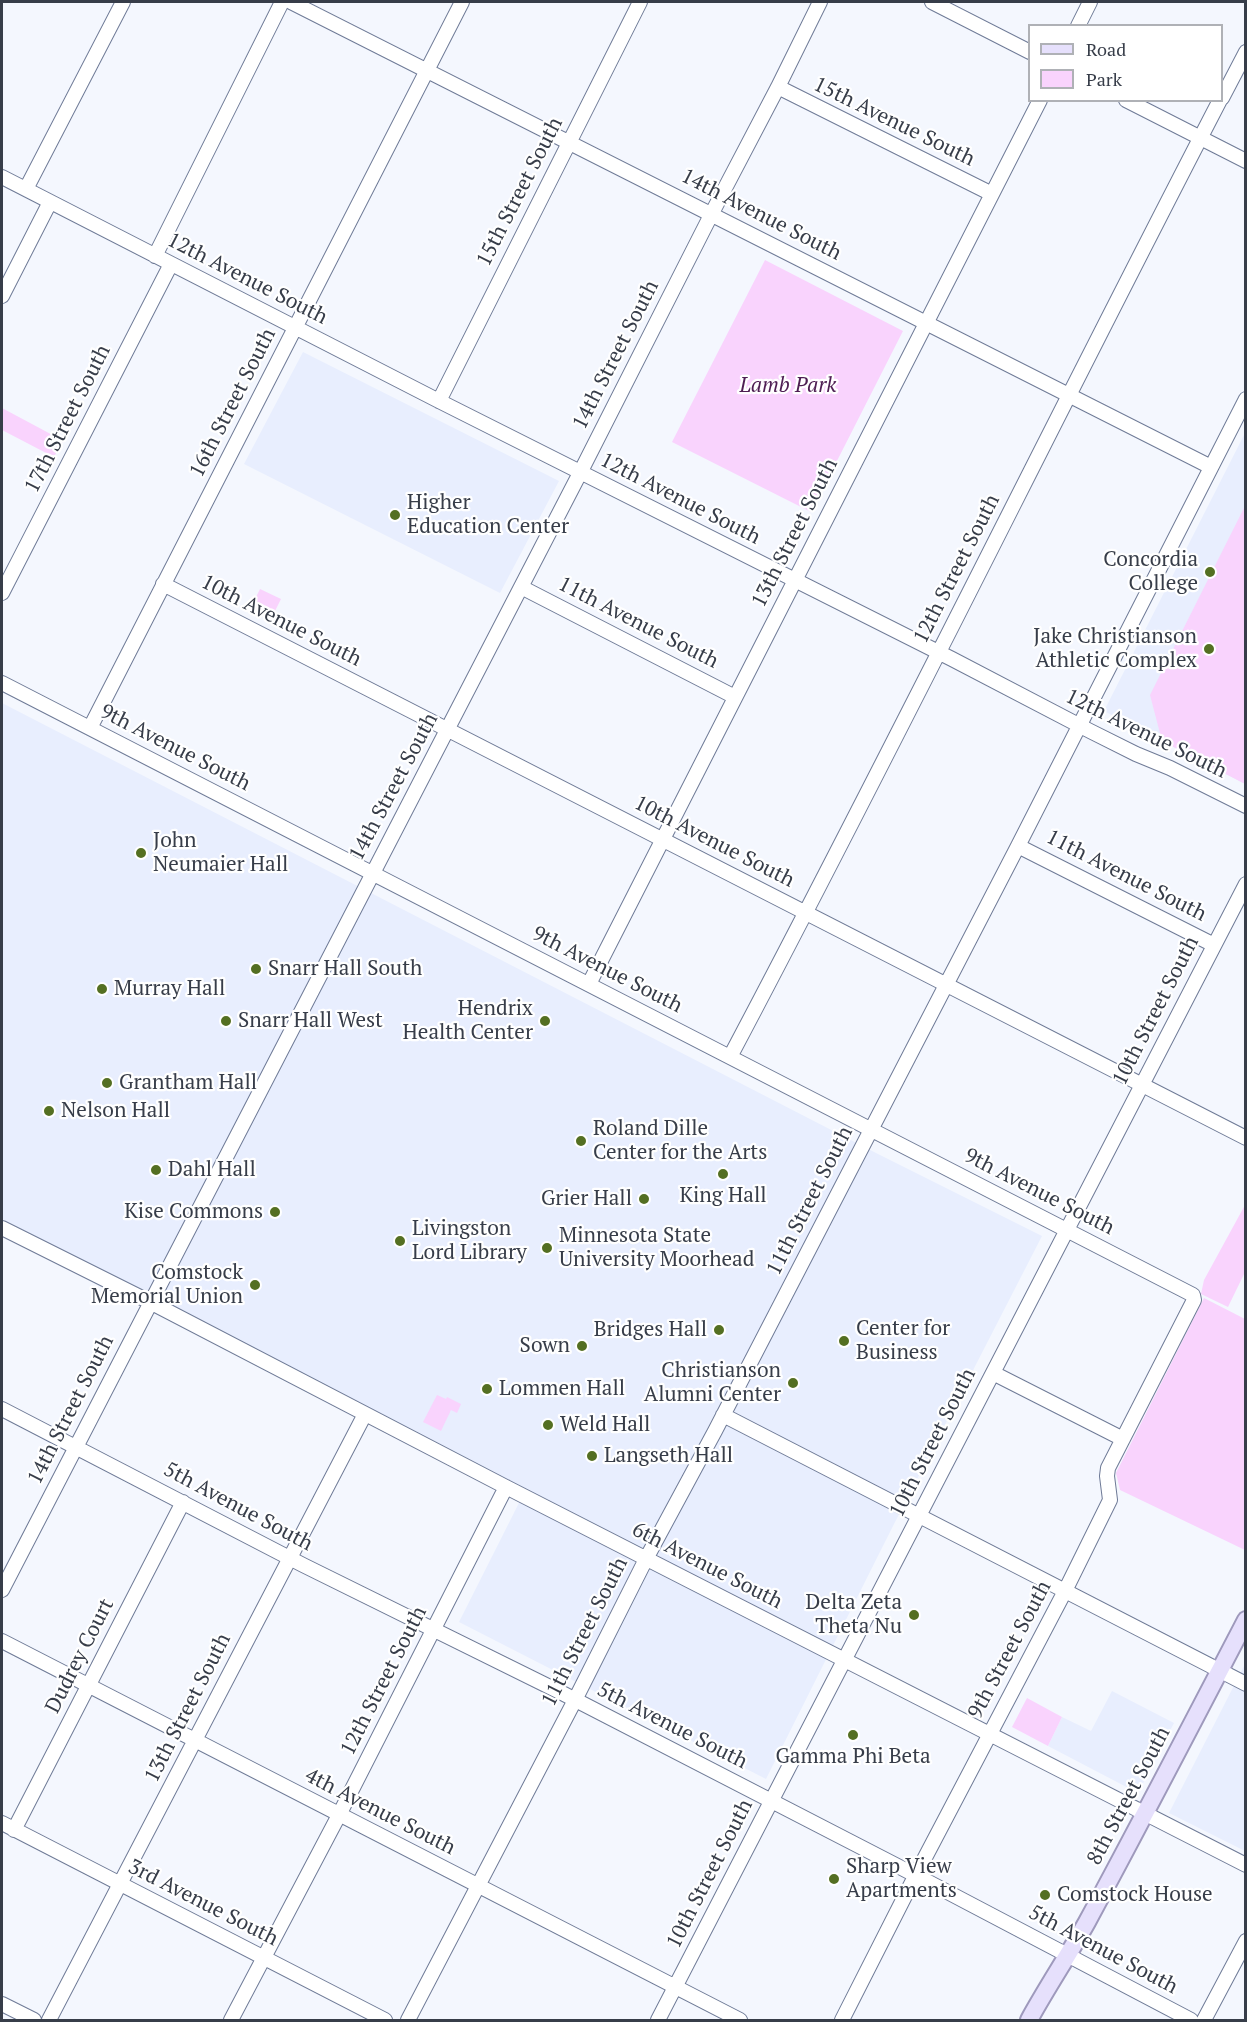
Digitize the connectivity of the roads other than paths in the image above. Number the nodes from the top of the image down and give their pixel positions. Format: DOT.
graph roads {
  1 [pos="123,2"];
  2 [pos="282,2"];
  3 [pos="291,2"];
  4 [pos="462,2"];
  5 [pos="640,2"];
  6 [pos="820,2"];
  7 [pos="932,2"];
  8 [pos="1090,2"];
  9 [pos="1079,24"];
  10 [pos="1028,51"];
  11 [pos="1245,52"];
  12 [pos="428,70"];
  13 [pos="778,87"];
  14 [pos="1223,95"];
  15 [pos="1039,102"];
  16 [pos="1129,102"];
  17 [pos="1219,102"];
  18 [pos="1201,138"];
  19 [pos="568,142"];
  20 [pos="1245,161"];
  21 [pos="2,177"];
  22 [pos="26,189"];
  23 [pos="992,194"];
  24 [pos="50,202"];
  25 [pos="712,213"];
  26 [pos="155,256"];
  27 [pos="171,264"];
  28 [pos="2,296"];
  29 [pos="926,322"];
  30 [pos="296,327"];
  31 [pos="1068,394"];
  32 [pos="1245,399"];
  33 [pos="439,401"];
  34 [pos="1210,467"];
  35 [pos="580,473"];
  36 [pos="794,580"];
  37 [pos="163,584"];
  38 [pos="521,587"];
  39 [pos="2,593"];
  40 [pos="938,652"];
  41 [pos="2,683"];
  42 [pos="735,697"];
  43 [pos="1079,726"];
  44 [pos="90,728"];
  45 [pos="448,730"];
  46 [pos="1245,806"];
  47 [pos="663,839"];
  48 [pos="1018,846"];
  49 [pos="373,873"];
  50 [pos="1245,884"];
  51 [pos="807,913"];
  52 [pos="1214,945"];
  53 [pos="589,984"];
  54 [pos="946,984"];
  55 [pos="730,1057"];
  56 [pos="1142,1084"];
  57 [pos="871,1129"];
  58 [pos="1245,1138"];
  59 [pos="2,1228"];
  60 [pos="1067,1230"];
  61 [pos="1193,1294"];
  62 [pos="150,1302"];
  63 [pos="993,1373"];
  64 [pos="2,1409"];
  65 [pos="365,1414"];
  66 [pos="723,1415"];
  67 [pos="1123,1439"];
  68 [pos="76,1446"];
  69 [pos="506,1487"];
  70 [pos="183,1502"];
  71 [pos="919,1516"];
  72 [pos="289,1557"];
  73 [pos="646,1559"];
  74 [pos="2,1590"];
  75 [pos="1065,1591"];
  76 [pos="1245,1620"];
  77 [pos="433,1630"];
  78 [pos="2,1641"];
  79 [pos="844,1660"];
  80 [pos="1219,1671"];
  81 [pos="1245,1684"];
  82 [pos="89,1685"];
  83 [pos="575,1700"];
  84 [pos="989,1734"];
  85 [pos="194,1740"];
  86 [pos="771,1801"];
  87 [pos="1146,1814"];
  88 [pos="339,1815"];
  89 [pos="2,1823"];
  90 [pos="14,1830"];
  91 [pos="1245,1865"];
  92 [pos="916,1875"];
  93 [pos="120,1884"];
  94 [pos="479,1886"];
  95 [pos="1245,1941"];
  96 [pos="1068,1956"];
  97 [pos="264,1958"];
  98 [pos="675,1987"];
  99 [pos="2,2004"];
  100 [pos="34,2020"];
  101 [pos="49,2020"];
  102 [pos="231,2020"];
  103 [pos="385,2020"];
  104 [pos="408,2020"];
  105 [pos="658,2020"];
  106 [pos="740,2020"];
  107 [pos="842,2020"];
  108 [pos="1029,2020"];
  109 [pos="1191,2020"];
  110 [pos="1204,2020"];
  1 -- 22 [label="street"];
  2 -- 26 [label="street"];
  3 -- 12 [label="street, 14th Avenue South"];
  4 -- 12 [label="street, 16th Street South"];
  5 -- 19 [label="street, 15th Street South"];
  6 -- 13 [label="street, 14th Street South"];
  7 -- 10 [label="street"];
  8 -- 9 [label="street"];
  11 -- 14 [label="street, 12th Street South"];
  12 -- 19 [label="street, 14th Avenue South"];
  12 -- 30 [label="street, 16th Street South"];
  13 -- 23 [label="street, 15th Avenue South"];
  13 -- 25 [label="street, 14th Street South"];
  15 -- 23 [label="street, 13th Street South"];
  16 -- 18 [label="street"];
  17 -- 18 [label="street, 12th Street South"];
  18 -- 20 [label="street"];
  18 -- 31 [label="street, 12th Street South"];
  19 -- 25 [label="street, 14th Avenue South"];
  19 -- 33 [label="street, 15th Street South"];
  21 -- 22 [label="street, 12th Avenue South"];
  22 -- 24 [label="street, 12th Avenue South"];
  23 -- 29 [label="street, 13th Street South"];
  24 -- 26 [label="street, 12th Avenue South"];
  24 -- 28 [label="street"];
  25 -- 29 [label="street, 14th Avenue South"];
  25 -- 35 [label="street, 14th Street South"];
  26 -- 27 [label="street, 12th Avenue South"];
  27 -- 30 [label="street, 12th Avenue South"];
  27 -- 39 [label="street, 17th Street South"];
  29 -- 31 [label="street, 14th Avenue South"];
  29 -- 36 [label="street, 13th Street South"];
  30 -- 33 [label="street, 12th Avenue South"];
  30 -- 37 [label="street, 16th Street South"];
  31 -- 34 [label="street, 14th Avenue South"];
  31 -- 40 [label="street, 12th Street South"];
  32 -- 34 [label="street, 11th Street South"];
  33 -- 35 [label="street, 12th Avenue South"];
  34 -- 43 [label="street, 11th Street South"];
  35 -- 36 [label="street, 12th Avenue South"];
  35 -- 38 [label="street, 14th Street South"];
  36 -- 40 [label="street, 12th Avenue South"];
  36 -- 42 [label="street, 13th Street South"];
  37 -- 44 [label="street, 16th Street South"];
  37 -- 45 [label="street, 10th Avenue South"];
  38 -- 42 [label="street, 11th Avenue South"];
  38 -- 45 [label="street, 14th Street South"];
  40 -- 43 [label="street, 12th Avenue South"];
  40 -- 51 [label="street, 12th Street South"];
  41 -- 44 [label="street, 9th Avenue South"];
  42 -- 47 [label="street, 13th Street South"];
  43 -- 46 [label="street, 12th Avenue South"];
  43 -- 48 [label="street, 11th Street South"];
  44 -- 49 [label="street, 9th Avenue South"];
  45 -- 47 [label="street, 10th Avenue South"];
  45 -- 49 [label="street, 14th Street South"];
  47 -- 51 [label="street, 10th Avenue South"];
  47 -- 53 [label="street, 13th Street South"];
  48 -- 52 [label="street, 11th Avenue South"];
  48 -- 54 [label="street, 11th Street South"];
  49 -- 53 [label="street, 9th Avenue South"];
  49 -- 62 [label="street, 14th Street South"];
  50 -- 52 [label="street, 10th Street South"];
  51 -- 54 [label="street, 10th Avenue South"];
  51 -- 55 [label="street, 12th Street South"];
  52 -- 56 [label="street, 10th Street South"];
  53 -- 55 [label="street, 9th Avenue South"];
  54 -- 56 [label="street, 10th Avenue South"];
  54 -- 57 [label="street, 11th Street South"];
  55 -- 57 [label="street, 9th Avenue South"];
  56 -- 58 [label="street, 10th Avenue South"];
  56 -- 60 [label="street, 10th Street South"];
  57 -- 60 [label="street, 9th Avenue South"];
  57 -- 66 [label="street, 11th Street South"];
  59 -- 62 [label="street, 6th Avenue South"];
  60 -- 61 [label="street, 9th Avenue South"];
  60 -- 63 [label="street, 10th Street South"];
  61 -- 67 [label="street, 9th Street South"];
  62 -- 65 [label="street, 6th Avenue South"];
  62 -- 68 [label="street, 14th Street South"];
  63 -- 67 [label="street"];
  63 -- 71 [label="street, 10th Street South"];
  64 -- 68 [label="street, 5th Avenue South"];
  65 -- 69 [label="street, 6th Avenue South"];
  65 -- 72 [label="street, 13th Street South"];
  66 -- 71 [label="street"];
  66 -- 73 [label="street, 11th Street South"];
  67 -- 75 [label="street, 9th Street South"];
  68 -- 70 [label="street, 5th Avenue South"];
  68 -- 74 [label="street, 14th Street South"];
  69 -- 73 [label="street, 6th Avenue South"];
  69 -- 77 [label="street, 12th Street South"];
  70 -- 72 [label="street, 5th Avenue South"];
  70 -- 82 [label="street, Dudrey Court"];
  71 -- 75 [label="street"];
  71 -- 79 [label="street, 10th Street South"];
  72 -- 77 [label="street, 5th Avenue South"];
  72 -- 85 [label="street, 13th Street South"];
  73 -- 79 [label="street, 6th Avenue South"];
  73 -- 83 [label="street, 11th Street South"];
  75 -- 80 [label="street"];
  75 -- 84 [label="street, 9th Street South"];
  76 -- 80 [label="main road, 8th Street South"];
  77 -- 83 [label="street, 5th Avenue South"];
  77 -- 88 [label="street, 12th Street South"];
  78 -- 82 [label="street, 4th Avenue South"];
  79 -- 84 [label="street, 6th Avenue South"];
  79 -- 86 [label="street, 10th Street South"];
  80 -- 81 [label="street"];
  80 -- 87 [label="main road, 8th Street South"];
  82 -- 85 [label="street, 4th Avenue South"];
  82 -- 90 [label="street, Dudrey Court"];
  83 -- 86 [label="street, 5th Avenue South"];
  83 -- 94 [label="street, 11th Street South"];
  84 -- 87 [label="street, 6th Avenue South"];
  84 -- 92 [label="street, 9th Street South"];
  85 -- 88 [label="street, 4th Avenue South"];
  85 -- 93 [label="street, 13th Street South"];
  86 -- 92 [label="street, 5th Avenue South"];
  86 -- 98 [label="street, 10th Street South"];
  87 -- 91 [label="street, 6th Avenue South"];
  87 -- 96 [label="main road, 8th Street South"];
  88 -- 94 [label="street, 4th Avenue South"];
  88 -- 97 [label="street, 12th Street South"];
  89 -- 90 [label="street, 3rd Avenue South"];
  90 -- 93 [label="street, 3rd Avenue South"];
  92 -- 96 [label="street, 5th Avenue South"];
  92 -- 107 [label="street, 9th Street South"];
  93 -- 97 [label="street, 3rd Avenue South"];
  93 -- 101 [label="street, 13th Street South"];
  94 -- 98 [label="street, 4th Avenue South"];
  94 -- 104 [label="street, 11th Street South"];
  95 -- 110 [label="street"];
  96 -- 108 [label="main road, 8th Street South"];
  96 -- 109 [label="street, 5th Avenue South"];
  97 -- 102 [label="street, 12th Street South"];
  97 -- 103 [label="street, 3rd Avenue South"];
  98 -- 105 [label="street, 10th Street South"];
  98 -- 106 [label="street, 4th Avenue South"];
  99 -- 100 [label="street"];
}
